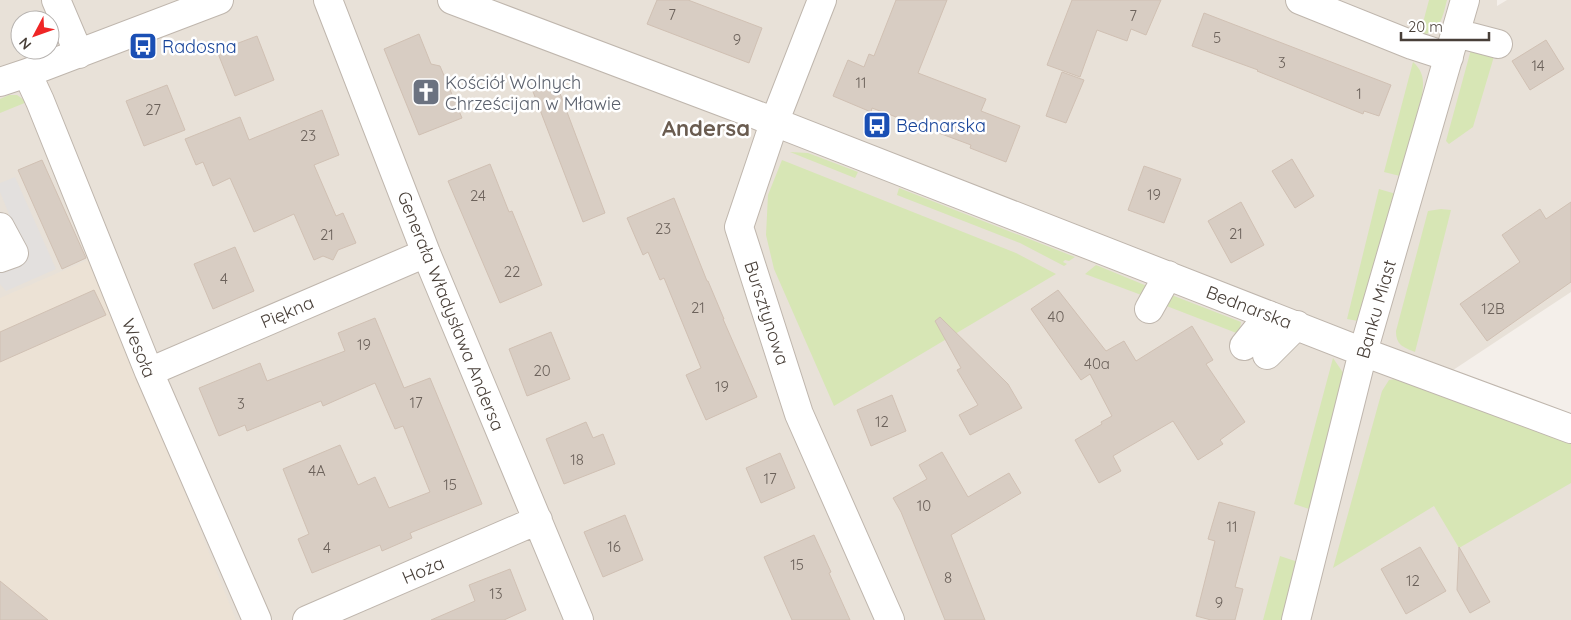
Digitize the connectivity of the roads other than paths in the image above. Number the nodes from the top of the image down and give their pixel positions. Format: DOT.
graph roads {
  1 [pos="56,0"];
  2 [pos="219,0"];
  3 [pos="328,0"];
  4 [pos="452,0"];
  5 [pos="822,0"];
  6 [pos="1300,0"];
  7 [pos="1465,0"];
  8 [pos="1498,44"];
  9 [pos="1453,45"];
  10 [pos="79,54"];
  11 [pos="27,73"];
  12 [pos="0,82"];
  13 [pos="774,123"];
  14 [pos="0,226"];
  15 [pos="426,253"];
  16 [pos="0,258"];
  17 [pos="1168,275"];
  18 [pos="1149,309"];
  19 [pos="1269,315"];
  20 [pos="1296,325"];
  21 [pos="1363,352"];
  22 [pos="149,372"];
  23 [pos="1571,429"];
  24 [pos="538,520"];
  25 [pos="257,620"];
  26 [pos="307,620"];
  27 [pos="579,620"];
  28 [pos="890,620"];
  29 [pos="1296,620"];
  1 -- 10 [label="street"];
  2 -- 10 [label="street"];
  3 -- 15 [label="street, Generała Władysława Andersa"];
  4 -- 13 [label="street, Bednarska"];
  5 -- 13 [label="street, Bursztynowa"];
  6 -- 9 [label="street"];
  7 -- 9 [label="street, Banku Miast"];
  8 -- 9 [label="street"];
  9 -- 21 [label="street, Banku Miast"];
  10 -- 11 [label="street"];
  11 -- 12 [label="street"];
  11 -- 22 [label="street, Wesoła"];
  13 -- 17 [label="street, Bednarska"];
  13 -- 28 [label="street, Bursztynowa"];
  14 -- 16 [label="street"];
  15 -- 22 [label="street, Piękna"];
  15 -- 24 [label="street, Generała Władysława Andersa"];
  17 -- 18 [label="street"];
  17 -- 19 [label="street, Bednarska"];
  19 -- 20 [label="street, Bednarska"];
  19 -- 20 [label="street"];
  20 -- 21 [label="street, Bednarska"];
  21 -- 23 [label="street, Bednarska"];
  21 -- 29 [label="street, Banku Miast"];
  22 -- 25 [label="street, Wesoła"];
  24 -- 26 [label="street, Hoża"];
  24 -- 27 [label="street, Generała Władysława Andersa"];
}
